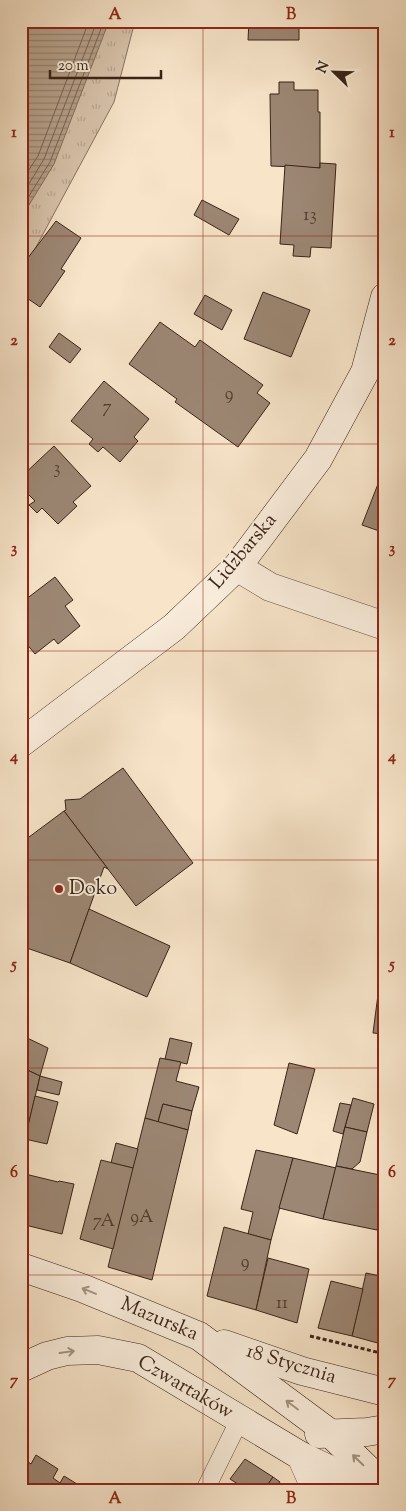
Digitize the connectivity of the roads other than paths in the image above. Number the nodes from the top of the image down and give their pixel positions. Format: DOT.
graph roads {
  1 [pos="385,298"];
  2 [pos="237,568"];
  3 [pos="385,626"];
  4 [pos="21,743"];
  5 [pos="21,1267"];
  6 [pos="199,1336"];
  7 [pos="21,1368"];
  8 [pos="385,1392"];
  9 [pos="250,1426"];
  10 [pos="385,1429"];
  11 [pos="331,1434"];
  12 [pos="302,1456"];
  13 [pos="385,1486"];
  14 [pos="205,1490"];
  15 [pos="316,1490"];
  16 [pos="373,1490"];
  1 -- 2 [label="main road, Lidzbarska"];
  2 -- 3 [label="main road"];
  2 -- 4 [label="main road, Lidzbarska"];
  6 -- 5 [label="main road, Mazurska, one-way"];
  6 -- 8 [label="main road, 18 Stycznia"];
  11 -- 6 [label="main road, Mazurska, one-way"];
  7 -- 9 [label="main road, Czwartaków, one-way"];
  9 -- 11 [label="main road, Czwartaków"];
  9 -- 12 [label="main road, Czwartaków"];
  9 -- 14 [label="lane"];
  10 -- 11 [label="main road"];
  13 -- 11 [label="main road, Mazurska, one-way"];
  12 -- 15 [label="main road"];
  12 -- 16 [label="main road, Czwartaków"];
}
